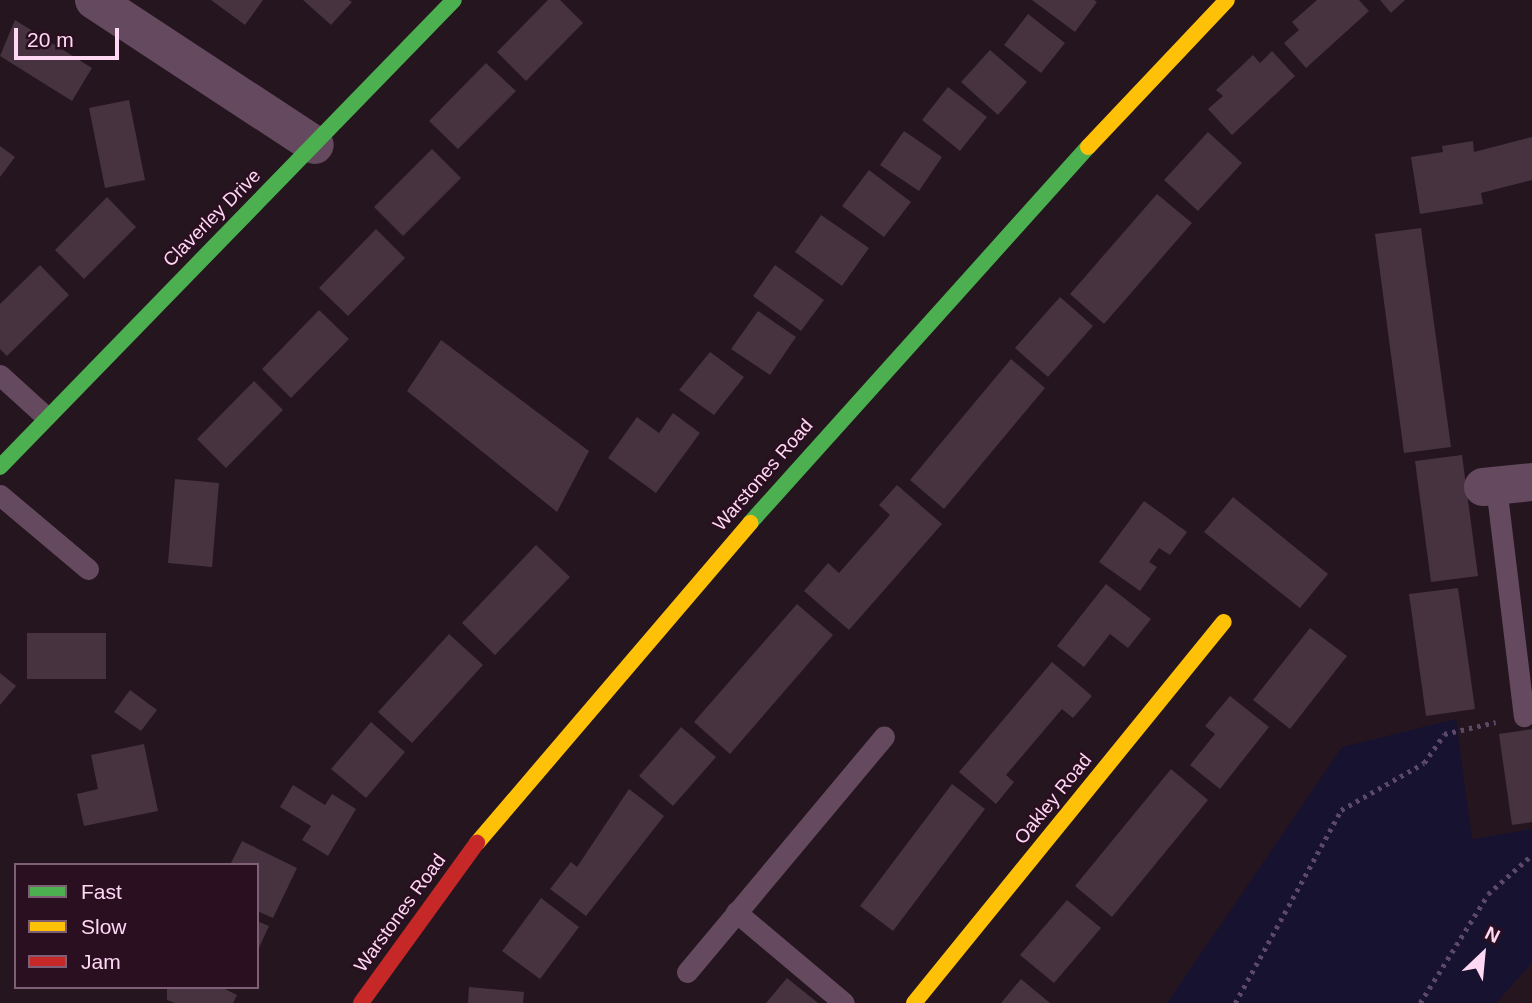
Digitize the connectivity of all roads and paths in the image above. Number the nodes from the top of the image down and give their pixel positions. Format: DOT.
graph roads {
  1 [pos="94,0"];
  2 [pos="454,0"];
  3 [pos="1227,0"];
  4 [pos="315,145"];
  5 [pos="0,375"];
  6 [pos="45,416"];
  7 [pos="0,467"];
  8 [pos="1504,485"];
  9 [pos="0,495"];
  10 [pos="88,569"];
  11 [pos="1224,622"];
  12 [pos="1524,716"];
  13 [pos="884,736"];
  14 [pos="1532,855"];
  15 [pos="736,912"];
  16 [pos="687,972"];
  17 [pos="361,1003"];
  18 [pos="844,1003"];
  19 [pos="915,1003"];
  20 [pos="1235,1003"];
  21 [pos="1420,1003"];
  1 -- 4 [label="street"];
  2 -- 4 [label="street, Claverley Drive"];
  3 -- 17 [label="street, Warstones Road"];
  4 -- 6 [label="street, Claverley Drive"];
  5 -- 6 [label="lane"];
  6 -- 7 [label="street, Claverley Drive"];
  8 -- 12 [label="lane"];
  9 -- 10 [label="lane"];
  11 -- 19 [label="street, Oakley Road"];
  12 -- 20 [label="path"];
  13 -- 15 [label="lane"];
  14 -- 21 [label="path"];
  15 -- 16 [label="lane"];
  15 -- 18 [label="lane"];
}
